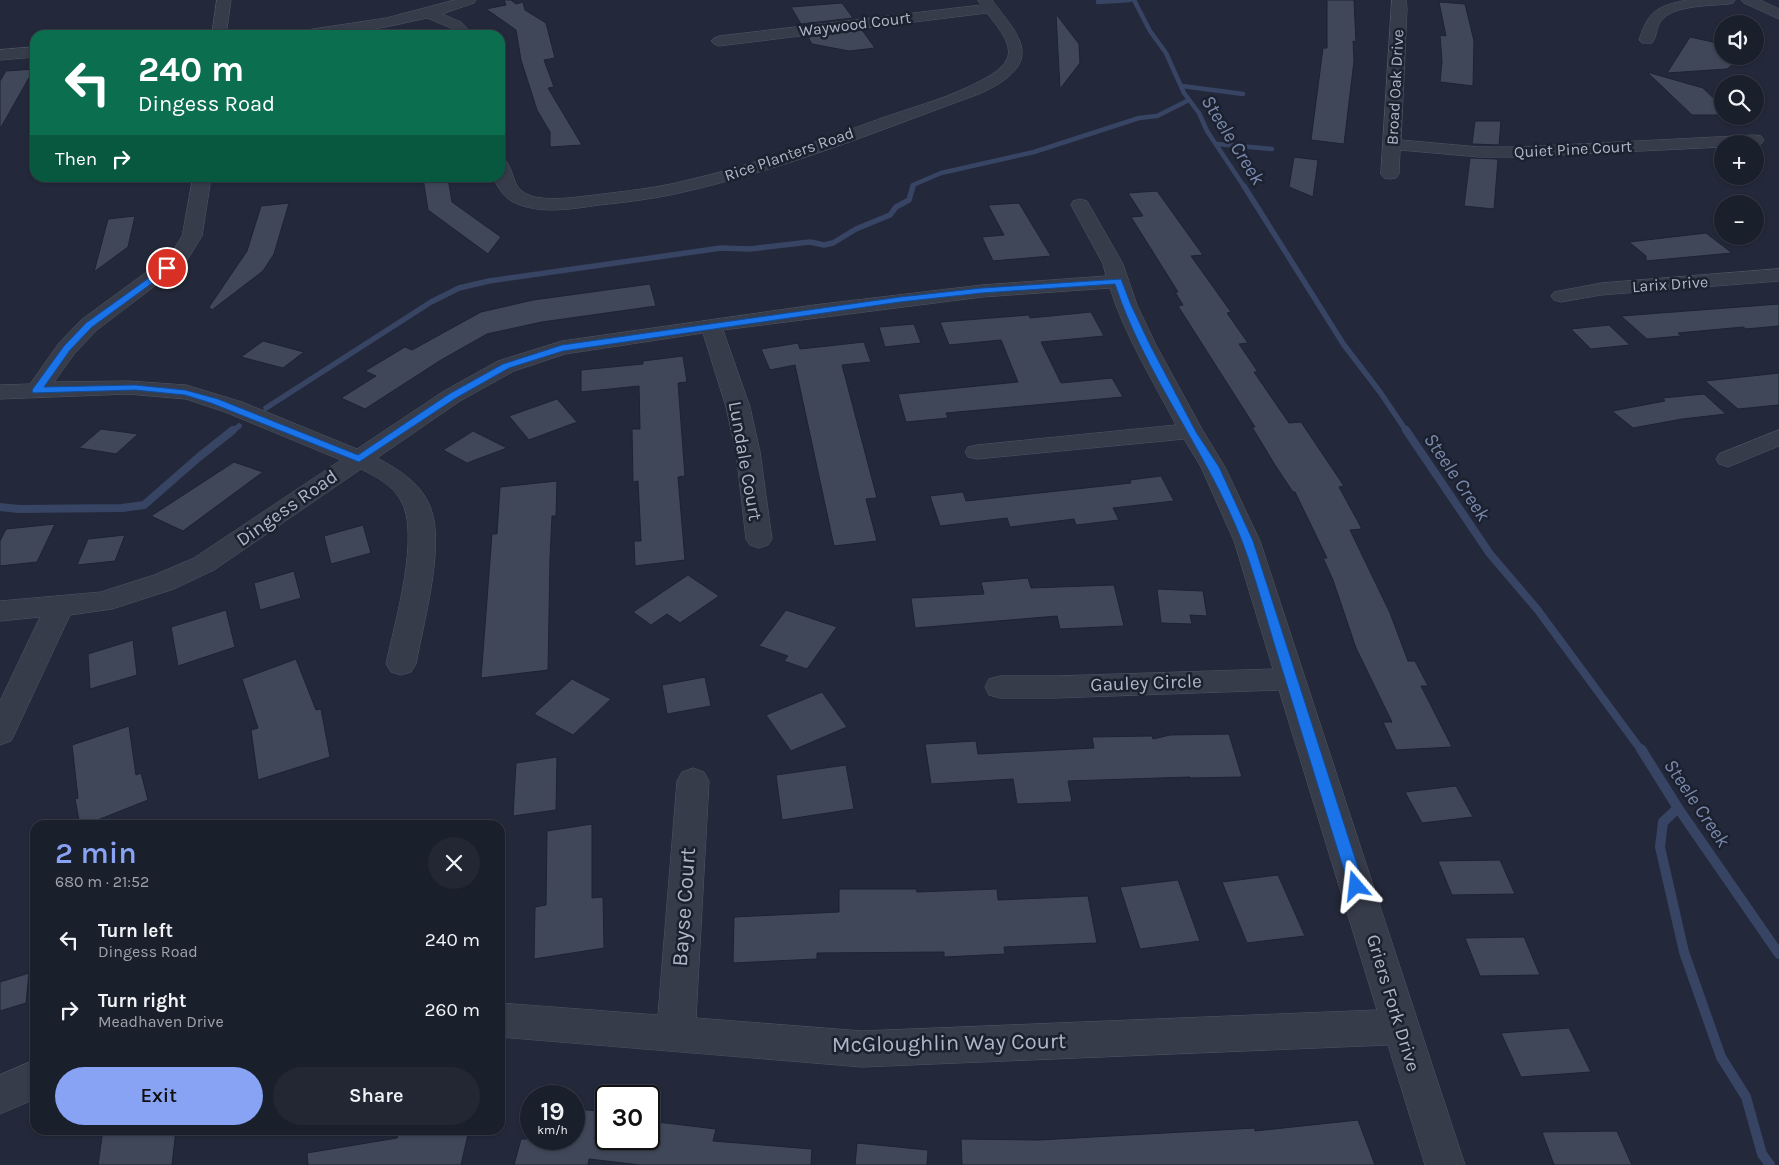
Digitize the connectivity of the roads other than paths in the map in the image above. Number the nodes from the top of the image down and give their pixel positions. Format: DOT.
graph roads {
  1 [pos="224,0"];
  2 [pos="470,0"];
  3 [pos="1399,0"];
  4 [pos="1728,0"];
  5 [pos="1749,0"];
  6 [pos="988,4"];
  7 [pos="431,14"];
  8 [pos="1779,15"];
  9 [pos="220,30"];
  10 [pos="340,30"];
  11 [pos="461,30"];
  12 [pos="1647,40"];
  13 [pos="719,41"];
  14 [pos="30,53"];
  15 [pos="0,56"];
  16 [pos="1714,142"];
  17 [pos="1392,144"];
  18 [pos="1390,174"];
  19 [pos="201,182"];
  20 [pos="504,182"];
  21 [pos="1080,205"];
  22 [pos="1779,275"];
  23 [pos="1118,281"];
  24 [pos="1561,296"];
  25 [pos="711,326"];
  26 [pos="37,390"];
  27 [pos="0,392"];
  28 [pos="1191,432"];
  29 [pos="1779,437"];
  30 [pos="977,452"];
  31 [pos="359,459"];
  32 [pos="1728,459"];
  33 [pos="758,539"];
  34 [pos="59,607"];
  35 [pos="0,611"];
  36 [pos="401,664"];
  37 [pos="1292,679"];
  38 [pos="1000,686"];
  39 [pos="0,733"];
  40 [pos="693,781"];
  41 [pos="505,1020"];
  42 [pos="1400,1026"];
  43 [pos="676,1033"];
  44 [pos="30,1081"];
  45 [pos="0,1096"];
  46 [pos="1445,1165"];
  1 -- 9 [label="street"];
  2 -- 7 [label="street"];
  3 -- 17 [label="street, Broad Oak Drive"];
  4 -- 12 [label="street"];
  5 -- 8 [label="street"];
  6 -- 13 [label="street, Waywood Court"];
  6 -- 20 [label="street, Rice Planters Road"];
  7 -- 10 [label="street"];
  7 -- 11 [label="street"];
  14 -- 15 [label="street"];
  16 -- 17 [label="street, Quiet Pine Court"];
  17 -- 18 [label="street, Broad Oak Drive"];
  19 -- 26 [label="street"];
  21 -- 23 [label="street, Griers Fork Drive"];
  22 -- 24 [label="street, Larix Drive"];
  23 -- 25 [label="street, Dingess Road"];
  23 -- 28 [label="street, Griers Fork Drive"];
  25 -- 31 [label="street, Dingess Road"];
  25 -- 33 [label="street, Lundale Court"];
  26 -- 27 [label="street"];
  26 -- 31 [label="street"];
  28 -- 30 [label="street"];
  28 -- 37 [label="street, Griers Fork Drive"];
  29 -- 32 [label="street"];
  31 -- 34 [label="street, Dingess Road"];
  31 -- 36 [label="street"];
  34 -- 35 [label="street, Dingess Road"];
  34 -- 39 [label="street"];
  37 -- 38 [label="street, Gauley Circle"];
  37 -- 42 [label="street, Griers Fork Drive"];
  40 -- 43 [label="street, Bayse Court"];
  41 -- 43 [label="street, McGloughlin Way Court"];
  42 -- 43 [label="street, McGloughlin Way Court"];
  42 -- 46 [label="street, Griers Fork Drive"];
  44 -- 45 [label="street"];
}
